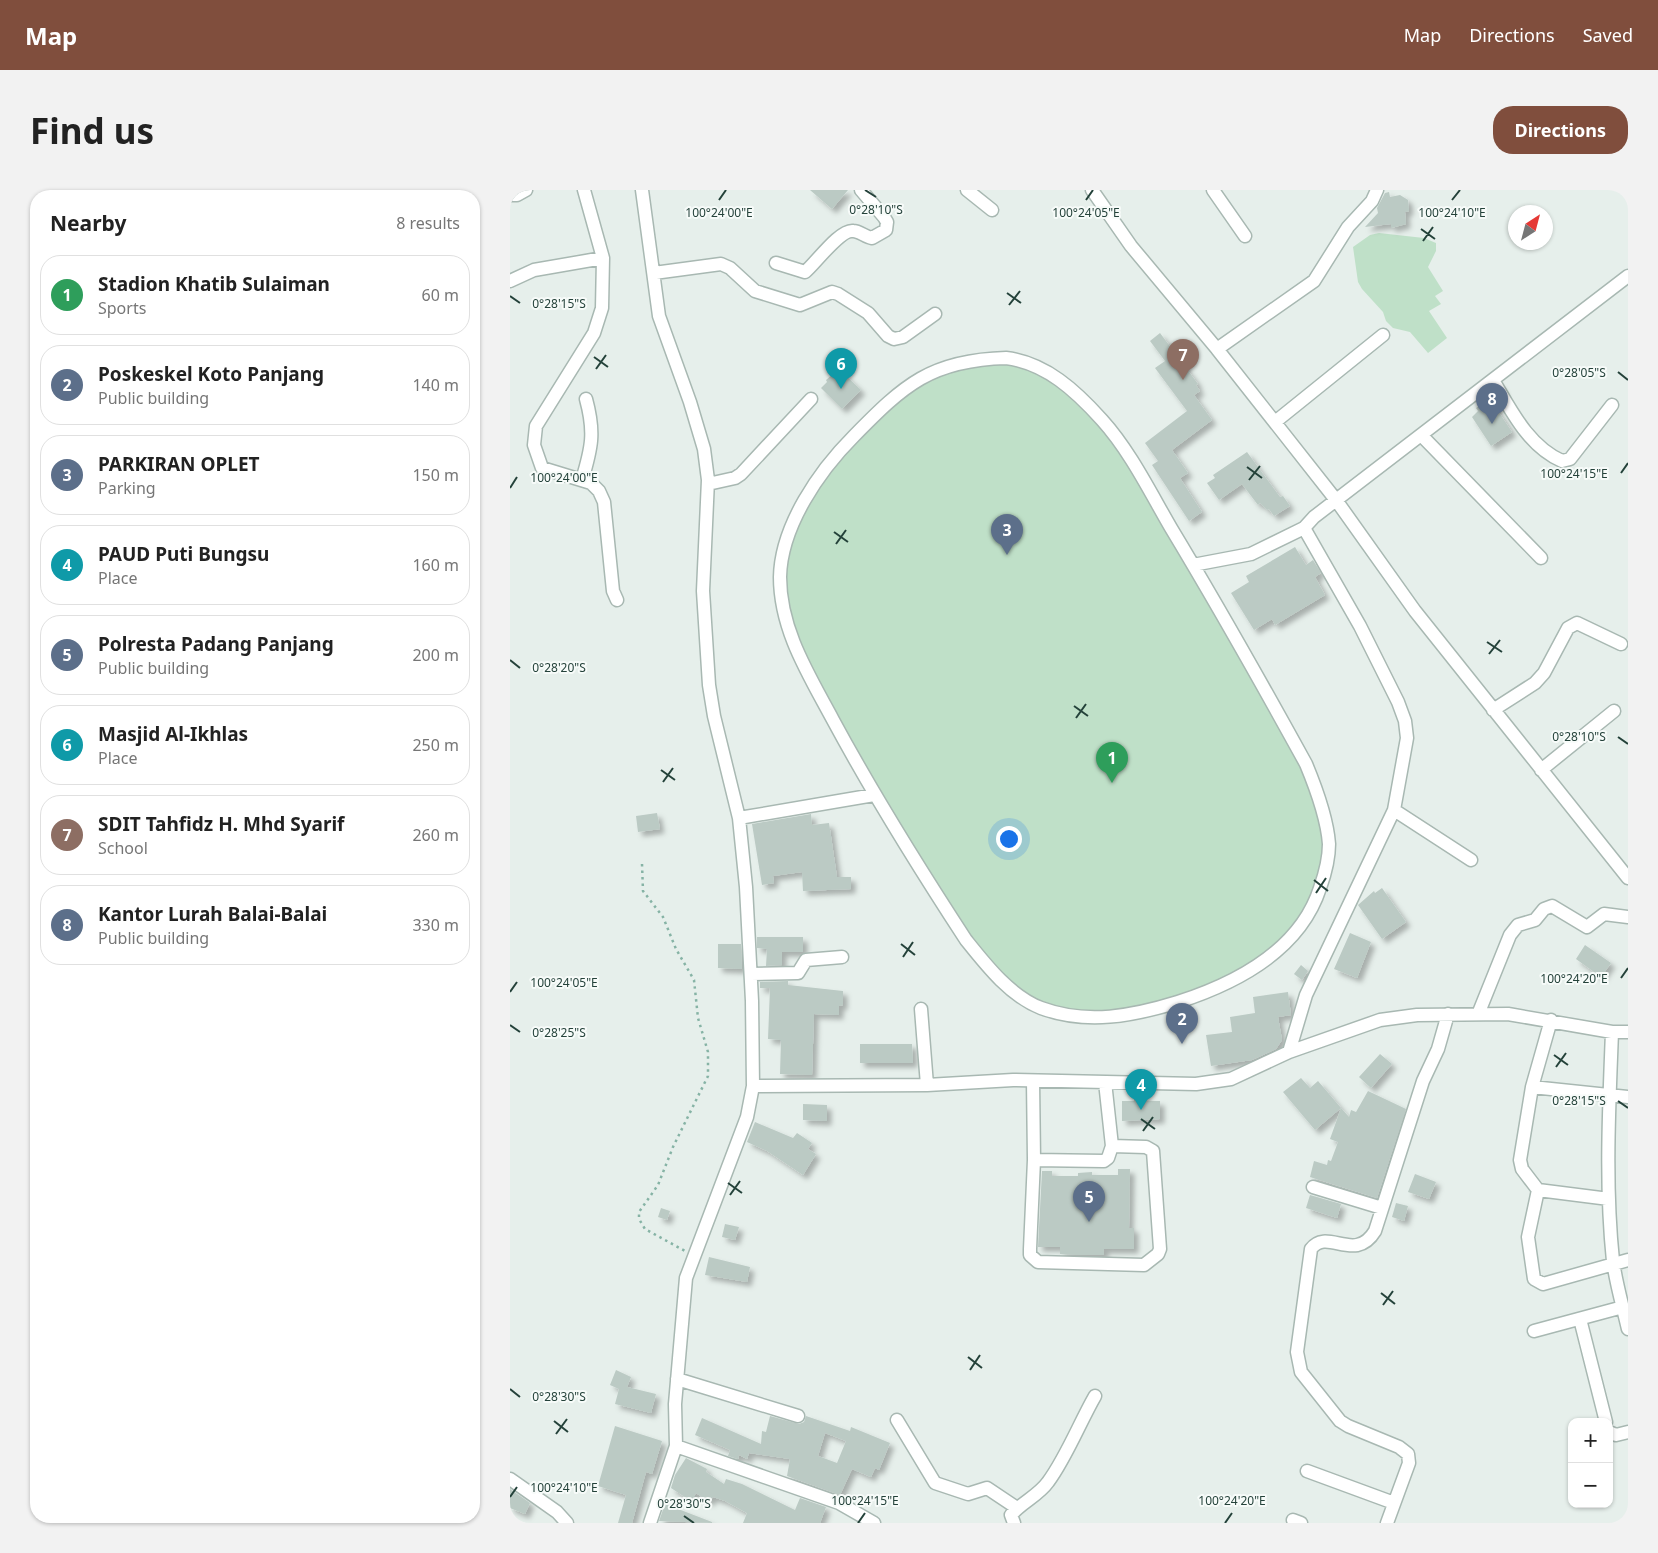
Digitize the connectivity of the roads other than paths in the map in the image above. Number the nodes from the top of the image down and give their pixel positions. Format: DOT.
graph roads {
  1 [pos="526,190"];
  2 [pos="584,190"];
  3 [pos="642,190"];
  4 [pos="861,190"];
  5 [pos="967,190"];
  6 [pos="1092,190"];
  7 [pos="1213,190"];
  8 [pos="1378,190"];
  9 [pos="510,195"];
  10 [pos="992,210"];
  11 [pos="1245,236"];
  12 [pos="603,258"];
  13 [pos="776,262"];
  14 [pos="654,273"];
  15 [pos="1628,276"];
  16 [pos="510,281"];
  17 [pos="935,314"];
  18 [pos="1383,335"];
  19 [pos="1217,349"];
  20 [pos="1493,380"];
  21 [pos="586,399"];
  22 [pos="811,399"];
  23 [pos="1612,405"];
  24 [pos="1275,422"];
  25 [pos="1421,435"];
  26 [pos="582,480"];
  27 [pos="708,484"];
  28 [pos="1336,500"];
  29 [pos="1304,528"];
  30 [pos="1541,558"];
  31 [pos="1193,564"];
  32 [pos="617,600"];
  33 [pos="1621,644"];
  34 [pos="1493,710"];
  35 [pos="1614,711"];
  36 [pos="1541,770"];
  37 [pos="874,795"];
  38 [pos="1394,810"];
  39 [pos="739,818"];
  40 [pos="1472,860"];
  41 [pos="1628,878"];
  42 [pos="1628,917"];
  43 [pos="842,957"];
  44 [pos="751,974"];
  45 [pos="921,1009"];
  46 [pos="1480,1012"];
  47 [pos="1448,1014"];
  48 [pos="1550,1020"];
  49 [pos="1612,1032"];
  50 [pos="1628,1032"];
  51 [pos="1289,1052"];
  52 [pos="1032,1081"];
  53 [pos="1105,1082"];
  54 [pos="927,1085"];
  55 [pos="753,1086"];
  56 [pos="1532,1087"];
  57 [pos="1608,1095"];
  58 [pos="1628,1097"];
  59 [pos="1112,1146"];
  60 [pos="1034,1160"];
  61 [pos="1313,1187"];
  62 [pos="1538,1190"];
  63 [pos="1609,1199"];
  64 [pos="1382,1208"];
  65 [pos="1628,1260"];
  66 [pos="1614,1264"];
  67 [pos="1626,1317"];
  68 [pos="1580,1319"];
  69 [pos="1534,1331"];
  70 [pos="677,1379"];
  71 [pos="1095,1396"];
  72 [pos="798,1416"];
  73 [pos="1605,1418"];
  74 [pos="897,1420"];
  75 [pos="1628,1432"];
  76 [pos="1613,1434"];
  77 [pos="676,1446"];
  78 [pos="1307,1471"];
  79 [pos="510,1479"];
  80 [pos="1394,1503"];
  81 [pos="1017,1508"];
  82 [pos="567,1523"];
  83 [pos="650,1523"];
  84 [pos="874,1523"];
  85 [pos="1014,1523"];
  86 [pos="1386,1523"];
  1 -- 9 [label="street"];
  2 -- 12 [label="street"];
  3 -- 14 [label="street"];
  4 -- 13 [label="street"];
  5 -- 10 [label="street"];
  6 -- 19 [label="street"];
  7 -- 11 [label="street"];
  8 -- 19 [label="street"];
  12 -- 16 [label="street"];
  12 -- 26 [label="street"];
  14 -- 17 [label="street"];
  14 -- 27 [label="street"];
  15 -- 20 [label="street"];
  18 -- 24 [label="street"];
  19 -- 24 [label="street"];
  20 -- 23 [label="street"];
  20 -- 25 [label="street"];
  21 -- 26 [label="street"];
  22 -- 27 [label="street"];
  24 -- 28 [label="street"];
  25 -- 28 [label="street"];
  25 -- 30 [label="street"];
  26 -- 32 [label="street"];
  27 -- 39 [label="street"];
  28 -- 29 [label="street"];
  28 -- 34 [label="street"];
  29 -- 31 [label="street"];
  29 -- 38 [label="street"];
  31 -- 37 [label="street"];
  31 -- 37 [label="street"];
  33 -- 34 [label="street"];
  34 -- 36 [label="street"];
  35 -- 36 [label="street"];
  36 -- 41 [label="street"];
  37 -- 39 [label="street"];
  38 -- 40 [label="street"];
  38 -- 51 [label="street"];
  39 -- 44 [label="street"];
  42 -- 46 [label="street"];
  43 -- 44 [label="street"];
  44 -- 55 [label="street"];
  45 -- 54 [label="street"];
  46 -- 47 [label="street"];
  46 -- 48 [label="street"];
  47 -- 51 [label="street"];
  47 -- 64 [label="street"];
  48 -- 49 [label="street"];
  48 -- 56 [label="street"];
  49 -- 50 [label="street"];
  49 -- 57 [label="street"];
  51 -- 53 [label="street"];
  52 -- 53 [label="street"];
  52 -- 54 [label="street"];
  52 -- 60 [label="street"];
  53 -- 59 [label="street"];
  54 -- 55 [label="street"];
  55 -- 70 [label="street"];
  56 -- 57 [label="street"];
  56 -- 62 [label="street"];
  57 -- 58 [label="street"];
  57 -- 63 [label="street"];
  59 -- 60 [label="street"];
  59 -- 60 [label="street"];
  61 -- 64 [label="street"];
  62 -- 63 [label="street"];
  62 -- 66 [label="street"];
  63 -- 66 [label="street"];
  64 -- 80 [label="street"];
  65 -- 66 [label="street"];
  66 -- 67 [label="street"];
  67 -- 68 [label="street"];
  68 -- 69 [label="street"];
  68 -- 73 [label="street"];
  70 -- 72 [label="street"];
  70 -- 77 [label="street"];
  71 -- 81 [label="street"];
  74 -- 81 [label="street"];
  75 -- 76 [label="street"];
  77 -- 83 [label="street"];
  77 -- 84 [label="street"];
  78 -- 80 [label="street"];
  79 -- 82 [label="street"];
  80 -- 86 [label="street"];
  81 -- 85 [label="street"];
}
